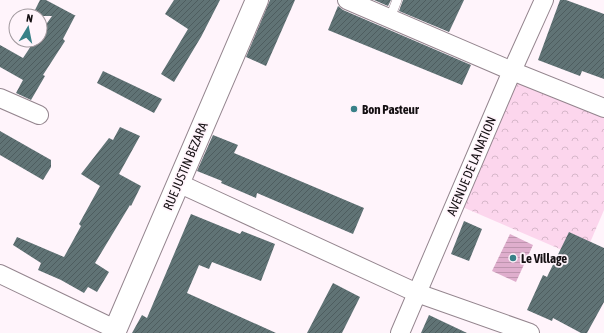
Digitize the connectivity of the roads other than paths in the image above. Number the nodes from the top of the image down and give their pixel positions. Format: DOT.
graph roads {
  1 [pos="257,0"];
  2 [pos="347,0"];
  3 [pos="397,0"];
  4 [pos="544,0"];
  5 [pos="390,18"];
  6 [pos="512,71"];
  7 [pos="0,98"];
  8 [pos="604,108"];
  9 [pos="40,115"];
  10 [pos="178,183"];
  11 [pos="0,274"];
  12 [pos="417,293"];
  13 [pos="115,331"];
  14 [pos="400,333"];
  15 [pos="530,333"];
  1 -- 10 [label="main road, RUE JUSTIN BEZARA"];
  2 -- 5 [label="street"];
  3 -- 5 [label="lane"];
  4 -- 6 [label="street, AVENUE DE LA NATION"];
  5 -- 6 [label="street"];
  6 -- 8 [label="street"];
  6 -- 12 [label="street, AVENUE DE LA NATION"];
  7 -- 9 [label="street"];
  10 -- 12 [label="street"];
  10 -- 13 [label="main road, RUE JUSTIN BEZARA"];
  11 -- 13 [label="street"];
  12 -- 14 [label="street, AVENUE DE LA NATION"];
  12 -- 15 [label="street"];
}
